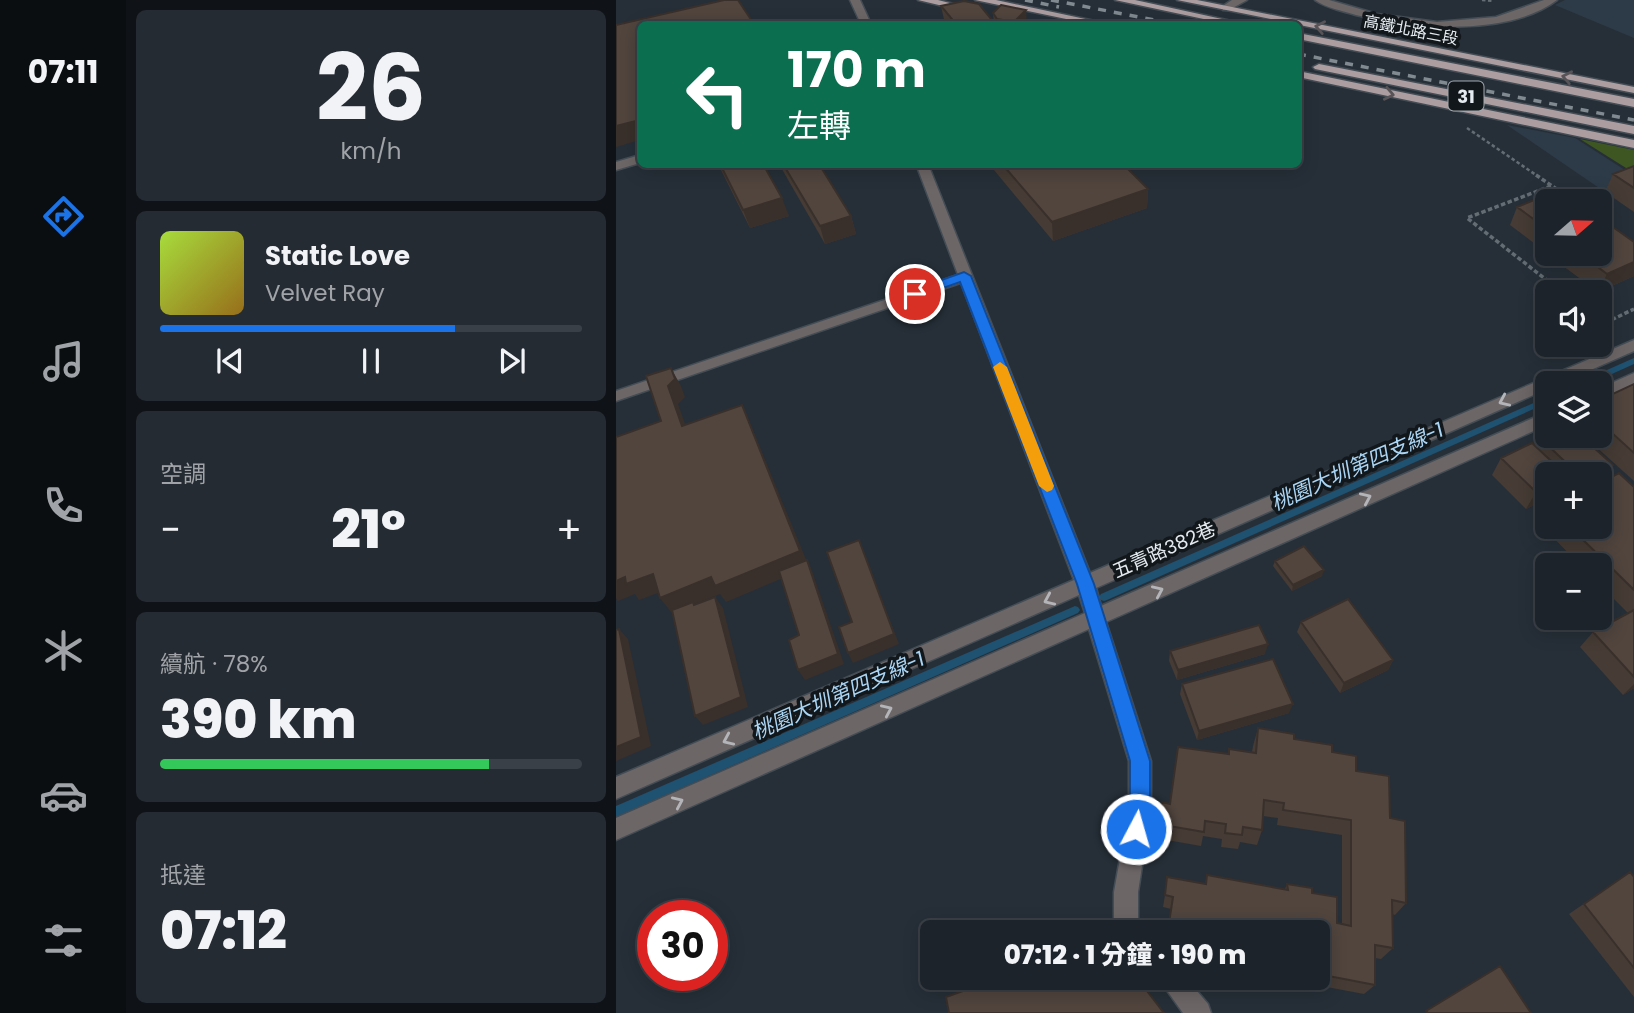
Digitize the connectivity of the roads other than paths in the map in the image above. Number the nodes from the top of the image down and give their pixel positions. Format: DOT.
graph roads {
  1 [pos="855,0"];
  2 [pos="923,0"];
  3 [pos="980,0"];
  4 [pos="1120,0"];
  5 [pos="1182,0"];
  6 [pos="1242,0"];
  7 [pos="1320,0"];
  8 [pos="1552,0"];
  9 [pos="1226,8"];
  10 [pos="865,21"];
  11 [pos="1031,21"];
  12 [pos="1088,21"];
  13 [pos="1225,21"];
  14 [pos="1290,21"];
  15 [pos="1302,23"];
  16 [pos="1302,37"];
  17 [pos="1404,58"];
  18 [pos="1302,64"];
  19 [pos="1541,72"];
  20 [pos="1302,75"];
  21 [pos="1634,90"];
  22 [pos="1420,101"];
  23 [pos="1634,103"];
  24 [pos="1550,113"];
  25 [pos="1634,130"];
  26 [pos="1634,144"];
  27 [pos="637,160"];
  28 [pos="616,166"];
  29 [pos="924,168"];
  30 [pos="964,276"];
  31 [pos="1634,345"];
  32 [pos="1634,379"];
  33 [pos="1612,389"];
  34 [pos="616,397"];
  35 [pos="1535,423"];
  36 [pos="1086,584"];
  37 [pos="1096,618"];
  38 [pos="616,788"];
  39 [pos="616,829"];
  40 [pos="1126,920"];
  41 [pos="1180,990"];
  42 [pos="1199,1013"];
  1 -- 10 [label="street"];
  2 -- 11 [label="main road"];
  3 -- 12 [label="main road"];
  4 -- 13 [label="main road"];
  5 -- 9 [label="main road, 高鐵北路三段"];
  6 -- 9 [label="lane"];
  7 -- 8 [label="lane"];
  14 -- 9 [label="main road, 高鐵北路三段, one-way"];
  19 -- 15 [label="main road, 高鐵北路三段, one-way"];
  16 -- 17 [label="main road, 高鐵北路三段 / 31"];
  17 -- 19 [label="main road"];
  17 -- 23 [label="main road, 高鐵北路三段 / 31"];
  18 -- 24 [label="main road, 31"];
  21 -- 19 [label="main road, 高鐵北路三段, one-way"];
  20 -- 22 [label="main road, one-way"];
  22 -- 24 [label="main road"];
  22 -- 26 [label="main road"];
  24 -- 25 [label="main road, 31"];
  27 -- 28 [label="street"];
  29 -- 30 [label="street"];
  30 -- 34 [label="lane"];
  30 -- 36 [label="street"];
  31 -- 36 [label="street, 五青路382巷, one-way"];
  32 -- 33 [label="street"];
  37 -- 35 [label="street, 五青路382巷, one-way"];
  36 -- 37 [label="street"];
  36 -- 38 [label="street, 五青路382巷, one-way"];
  39 -- 37 [label="street, 五青路382巷, one-way"];
  37 -- 40 [label="street"];
  41 -- 42 [label="street"];
}
